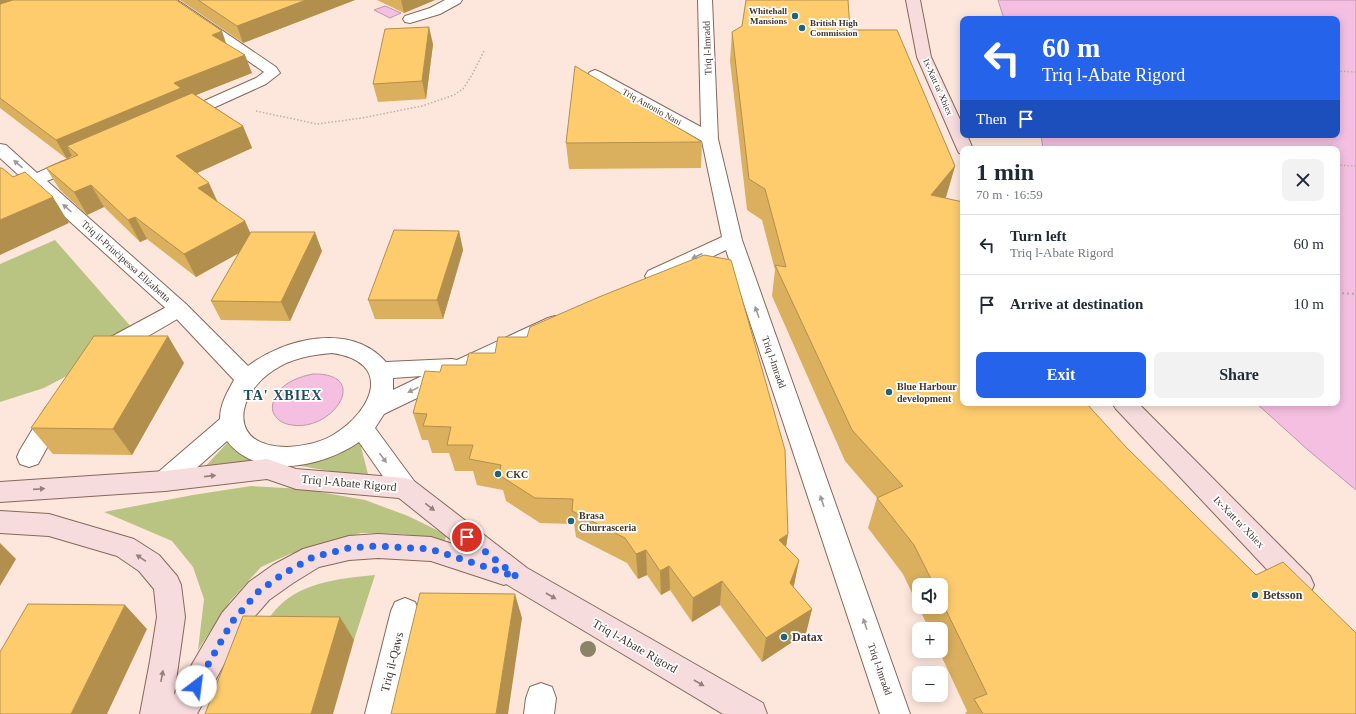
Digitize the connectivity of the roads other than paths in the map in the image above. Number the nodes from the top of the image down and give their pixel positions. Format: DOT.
graph roads {
  1 [pos="168,0"];
  2 [pos="455,0"];
  3 [pos="705,0"];
  4 [pos="913,0"];
  5 [pos="410,19"];
  6 [pos="595,75"];
  7 [pos="170,122"];
  8 [pos="710,139"];
  9 [pos="963,146"];
  10 [pos="0,149"];
  11 [pos="93,156"];
  12 [pos="36,180"];
  13 [pos="0,195"];
  14 [pos="732,240"];
  15 [pos="640,283"];
  16 [pos="179,309"];
  17 [pos="575,313"];
  18 [pos="83,363"];
  19 [pos="461,367"];
  20 [pos="380,370"];
  21 [pos="247,379"];
  22 [pos="64,396"];
  23 [pos="1127,406"];
  24 [pos="376,408"];
  25 [pos="230,424"];
  26 [pos="361,427"];
  27 [pos="29,457"];
  28 [pos="165,481"];
  29 [pos="405,488"];
  30 [pos="0,492"];
  31 [pos="0,522"];
  32 [pos="517,577"];
  33 [pos="1318,602"];
  34 [pos="405,611"];
  35 [pos="155,714"];
  36 [pos="180,714"];
  37 [pos="380,714"];
  38 [pos="752,714"];
  39 [pos="895,714"];
  1 -- 7 [label="street"];
  2 -- 5 [label="street"];
  3 -- 8 [label="street, Triq l-Imradd"];
  4 -- 9 [label="main road, Ix-Xatt ta' Xbiex"];
  6 -- 8 [label="street, Triq Antonio Nani"];
  8 -- 14 [label="street, Triq l-Imradd"];
  12 -- 10 [label="street, Triq il-Prinċipessa Eliżabetta, one-way"];
  11 -- 12 [label="street"];
  12 -- 13 [label="street"];
  16 -- 12 [label="street, Triq il-Prinċipessa Eliżabetta, one-way"];
  14 -- 15 [label="street, one-way"];
  39 -- 14 [label="street, Triq l-Imradd, one-way"];
  16 -- 18 [label="street"];
  16 -- 21 [label="street, Triq il-Prinċipessa Eliżabetta"];
  17 -- 19 [label="street"];
  19 -- 20 [label="street"];
  19 -- 24 [label="street, one-way"];
  20 -- 21 [label="street"];
  20 -- 24 [label="street"];
  21 -- 25 [label="street"];
  22 -- 27 [label="street"];
  23 -- 33 [label="main road, Ix-Xatt ta' Xbiex"];
  24 -- 26 [label="street"];
  25 -- 26 [label="street"];
  25 -- 28 [label="street"];
  26 -- 29 [label="street, one-way"];
  28 -- 29 [label="main road, Triq l-Abate Rigord, one-way"];
  30 -- 28 [label="main road, Triq l-Abate Rigord, one-way"];
  29 -- 32 [label="main road, Triq l-Abate Rigord, one-way"];
  35 -- 31 [label="main road, one-way"];
  32 -- 36 [label="main road"];
  32 -- 38 [label="main road, Triq l-Abate Rigord, one-way"];
  34 -- 37 [label="street, Triq il-Qaws"];
}
